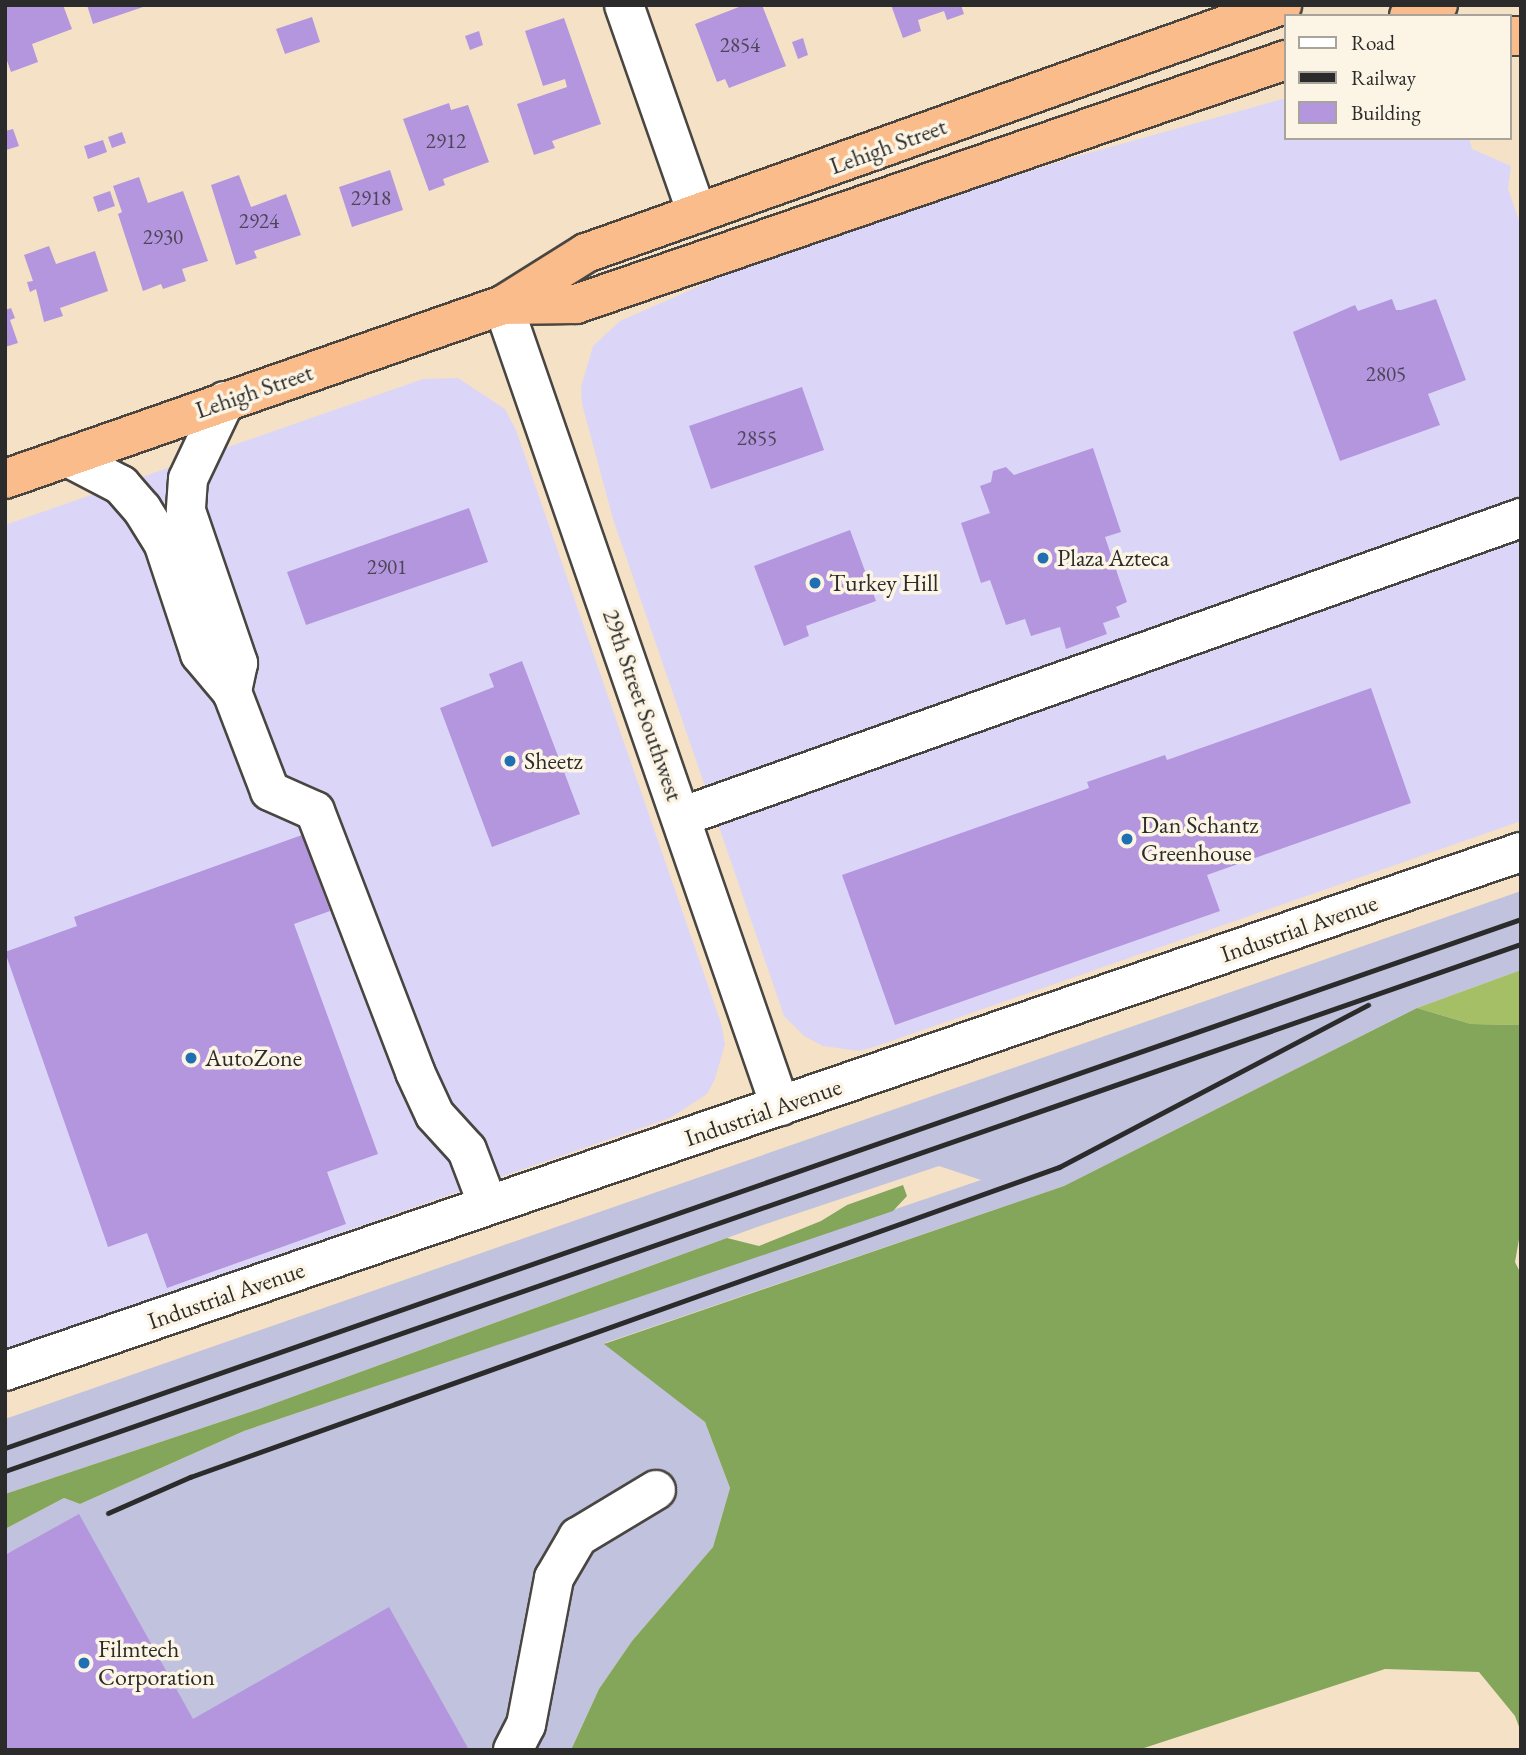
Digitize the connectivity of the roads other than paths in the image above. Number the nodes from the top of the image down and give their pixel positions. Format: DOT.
graph roads {
  1 [pos="624,5"];
  2 [pos="1282,5"];
  3 [pos="1438,5"];
  4 [pos="1414,14"];
  5 [pos="1284,61"];
  6 [pos="1284,80"];
  7 [pos="1135,114"];
  8 [pos="697,214"];
  9 [pos="503,305"];
  10 [pos="225,401"];
  11 [pos="67,457"];
  12 [pos="5,479"];
  13 [pos="1521,518"];
  14 [pos="232,692"];
  15 [pos="681,817"];
  16 [pos="1521,852"];
  17 [pos="780,1106"];
  18 [pos="488,1205"];
  19 [pos="5,1371"];
  20 [pos="656,1490"];
  21 [pos="513,1750"];
  1 -- 8 [label="street"];
  2 -- 8 [label="highway, Lehigh Street"];
  3 -- 4 [label="highway"];
  5 -- 7 [label="highway, Lehigh Street"];
  6 -- 7 [label="highway"];
  7 -- 9 [label="highway, Lehigh Street"];
  8 -- 9 [label="highway, Lehigh Street"];
  9 -- 10 [label="highway, Lehigh Street"];
  9 -- 15 [label="street, 29th Street Southwest"];
  10 -- 11 [label="highway, Lehigh Street"];
  10 -- 14 [label="street"];
  11 -- 12 [label="highway, Lehigh Street"];
  11 -- 14 [label="street"];
  13 -- 15 [label="street"];
  14 -- 18 [label="street"];
  15 -- 17 [label="street, 29th Street Southwest"];
  16 -- 17 [label="street, Industrial Avenue"];
  17 -- 18 [label="street, Industrial Avenue"];
  18 -- 19 [label="street, Industrial Avenue"];
  20 -- 21 [label="street"];
}
